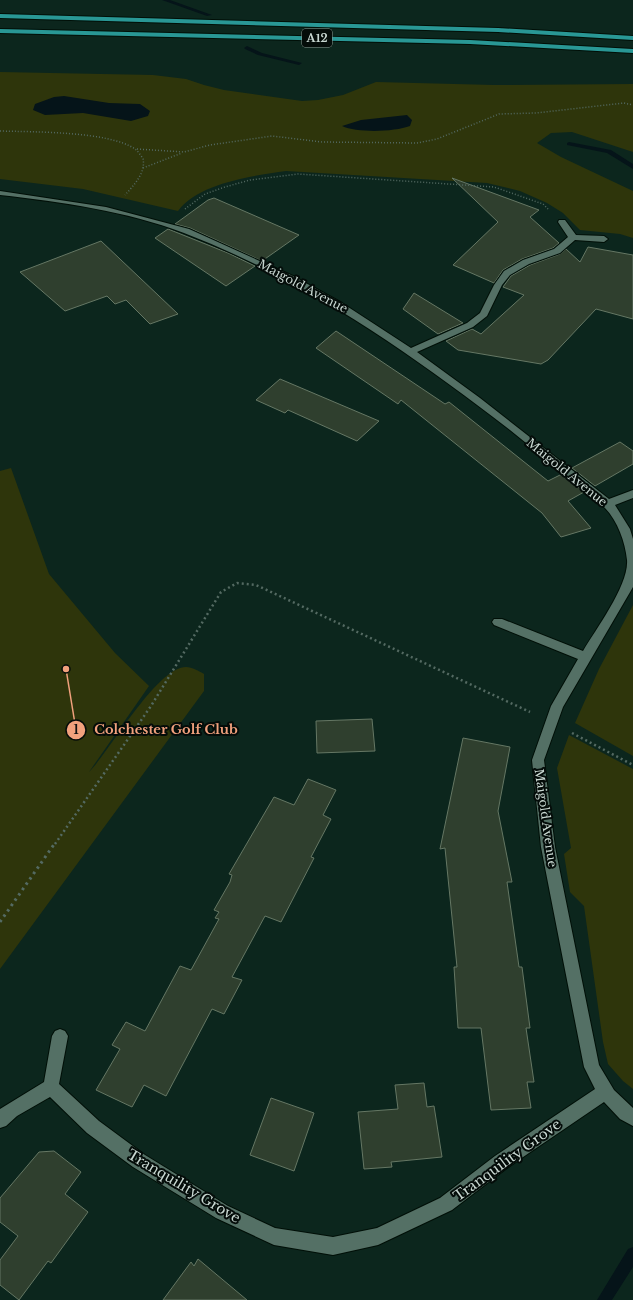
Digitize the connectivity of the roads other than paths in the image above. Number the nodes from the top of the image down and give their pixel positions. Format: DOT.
graph roads {
  1 [pos="0,16"];
  2 [pos="0,31"];
  3 [pos="633,38"];
  4 [pos="633,51"];
  5 [pos="0,193"];
  6 [pos="562,222"];
  7 [pos="573,237"];
  8 [pos="604,239"];
  9 [pos="412,351"];
  10 [pos="633,494"];
  11 [pos="608,504"];
  12 [pos="498,622"];
  13 [pos="585,657"];
  14 [pos="60,1036"];
  15 [pos="51,1087"];
  16 [pos="604,1092"];
  17 [pos="633,1118"];
  18 [pos="0,1120"];
  1 -- 3 [label="highway, A12"];
  2 -- 4 [label="highway, A12"];
  5 -- 9 [label="street, Maigold Avenue"];
  6 -- 7 [label="street"];
  7 -- 8 [label="street"];
  7 -- 9 [label="street"];
  9 -- 11 [label="street, Maigold Avenue"];
  10 -- 11 [label="street"];
  11 -- 13 [label="street, Maigold Avenue"];
  12 -- 13 [label="street"];
  13 -- 16 [label="street, Maigold Avenue"];
  14 -- 15 [label="street"];
  15 -- 16 [label="street, Tranquility Grove"];
  15 -- 18 [label="street"];
  16 -- 17 [label="street, Maigold Avenue"];
}
